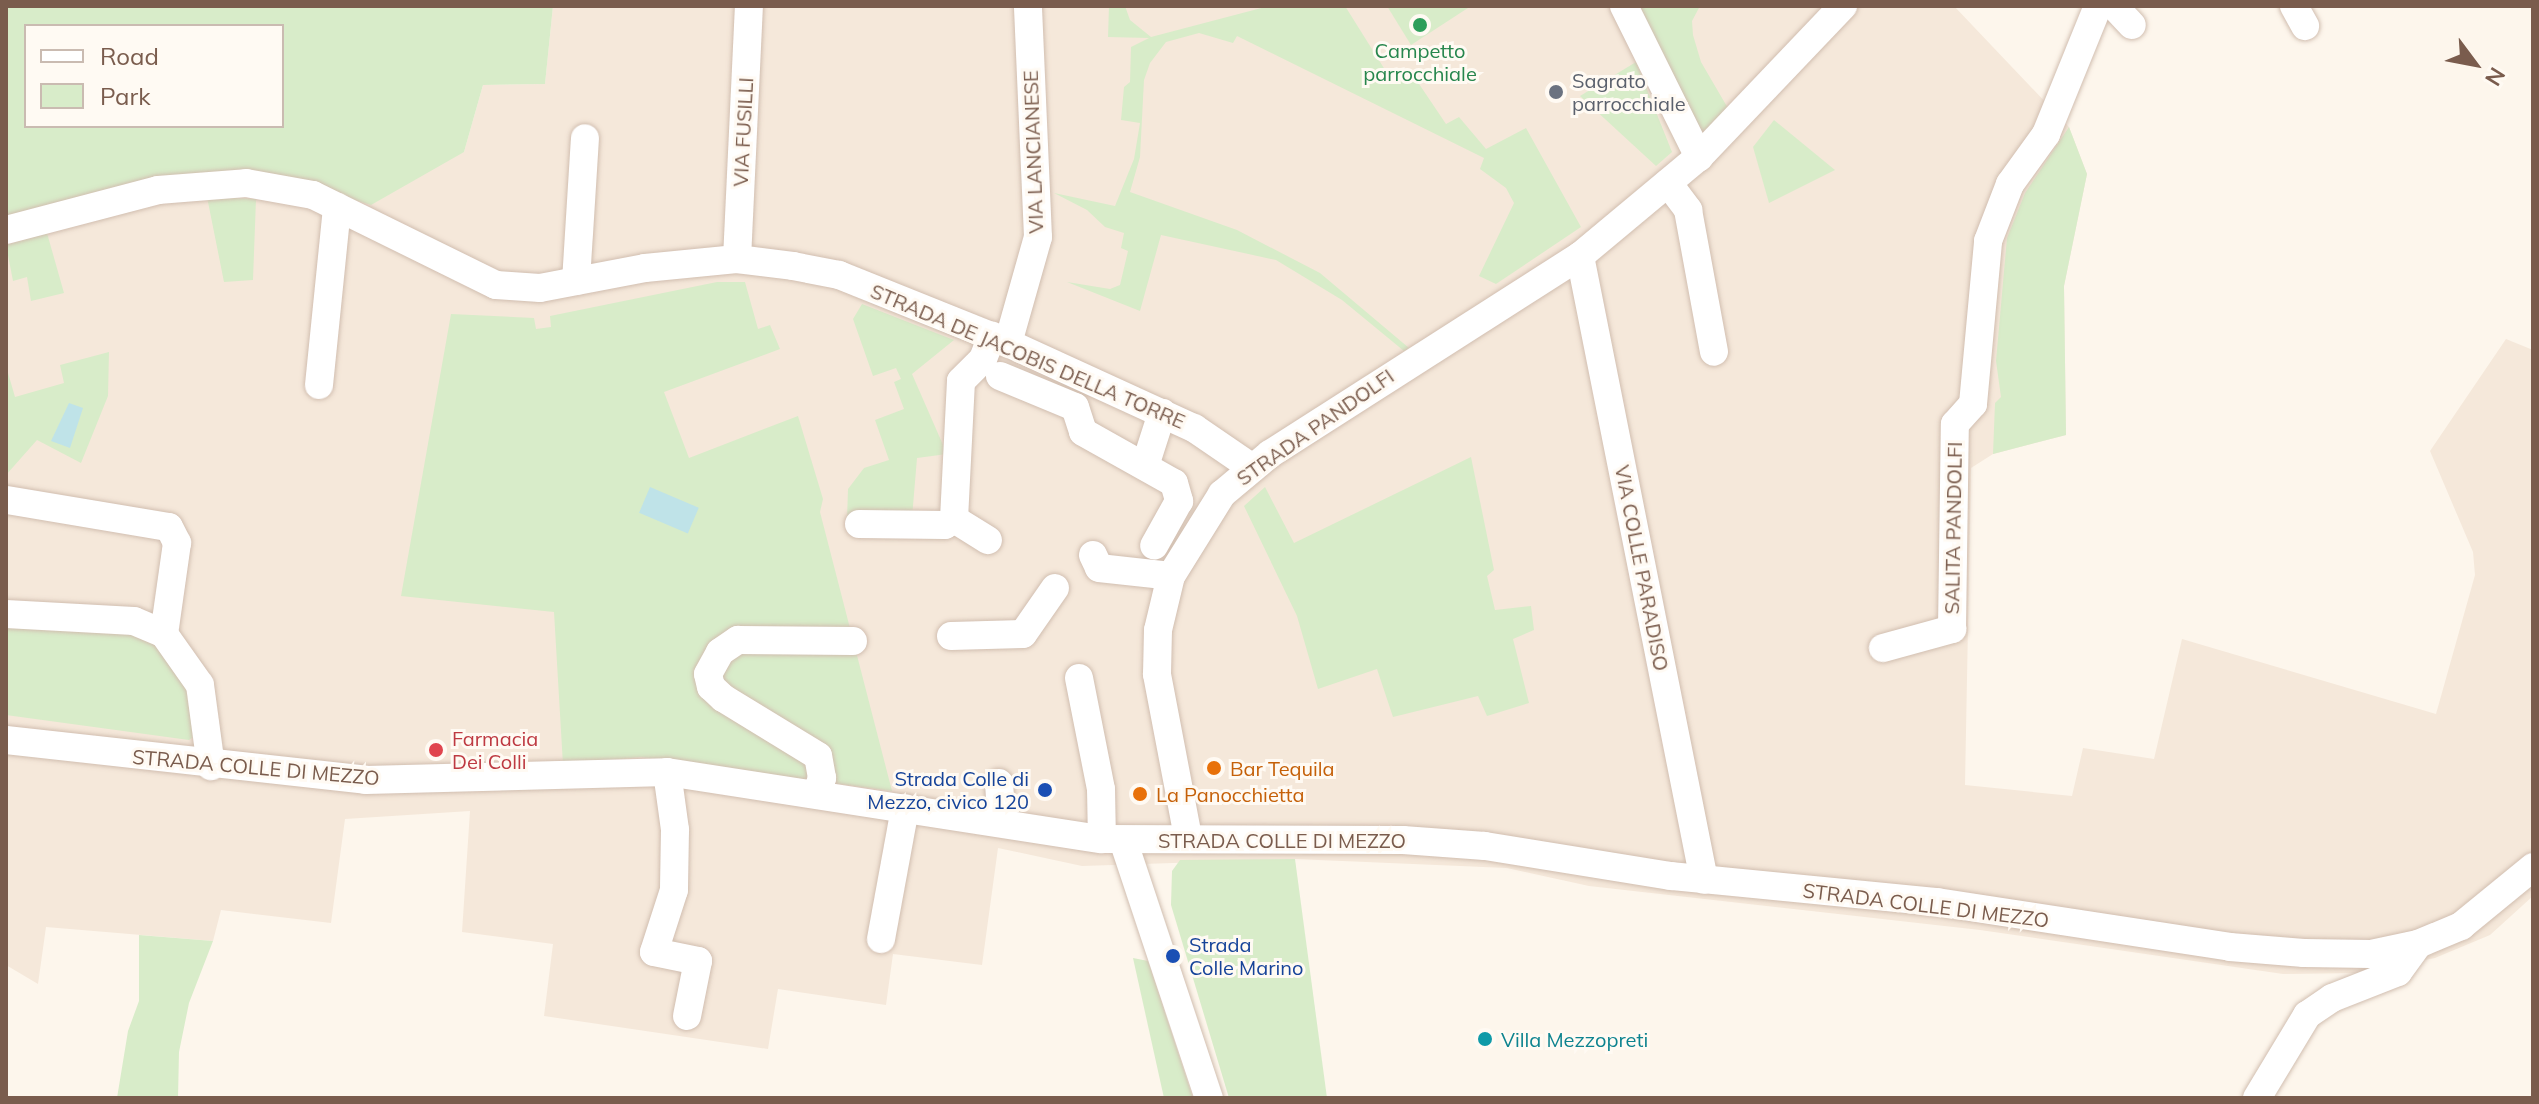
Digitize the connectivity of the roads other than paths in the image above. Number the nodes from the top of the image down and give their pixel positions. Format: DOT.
graph roads {
  1 [pos="749,6"];
  2 [pos="1028,6"];
  3 [pos="1624,6"];
  4 [pos="2098,6"];
  5 [pos="1838,8"];
  6 [pos="585,138"];
  7 [pos="1699,157"];
  8 [pos="1668,183"];
  9 [pos="337,207"];
  10 [pos="6,230"];
  11 [pos="1580,256"];
  12 [pos="737,259"];
  13 [pos="576,281"];
  14 [pos="1005,334"];
  15 [pos="1714,352"];
  16 [pos="1000,376"];
  17 [pos="319,385"];
  18 [pos="1162,413"];
  19 [pos="1145,466"];
  20 [pos="1251,467"];
  21 [pos="7,500"];
  22 [pos="954,519"];
  23 [pos="859,524"];
  24 [pos="988,540"];
  25 [pos="1154,546"];
  26 [pos="1093,555"];
  27 [pos="1171,576"];
  28 [pos="1055,588"];
  29 [pos="6,614"];
  30 [pos="164,634"];
  31 [pos="951,636"];
  32 [pos="853,641"];
  33 [pos="1883,648"];
  34 [pos="1079,678"];
  35 [pos="6,740"];
  36 [pos="211,766"];
  37 [pos="667,772"];
  38 [pos="999,783"];
  39 [pos="817,792"];
  40 [pos="905,808"];
  41 [pos="1002,822"];
  42 [pos="1188,837"];
  43 [pos="1113,839"];
  44 [pos="2533,867"];
  45 [pos="1704,880"];
  46 [pos="881,939"];
  47 [pos="2418,944"];
  48 [pos="687,1016"];
  49 [pos="1209,1098"];
  50 [pos="2257,1098"];
  1 -- 12 [label="street, VIA FUSILLI"];
  2 -- 14 [label="street, VIA LANCIANESE"];
  3 -- 7 [label="street"];
  4 -- 33 [label="street, SALITA PANDOLFI"];
  5 -- 7 [label="street, STRADA PANDOLFI"];
  6 -- 13 [label="street"];
  7 -- 8 [label="street, STRADA PANDOLFI"];
  8 -- 11 [label="street, STRADA PANDOLFI"];
  8 -- 15 [label="street"];
  9 -- 10 [label="street, STRADA DE JACOBIS DELLA TORRE"];
  9 -- 13 [label="street, STRADA DE JACOBIS DELLA TORRE"];
  9 -- 17 [label="street"];
  11 -- 20 [label="street, STRADA PANDOLFI"];
  11 -- 45 [label="street, VIA COLLE PARADISO"];
  12 -- 13 [label="street, STRADA DE JACOBIS DELLA TORRE"];
  12 -- 14 [label="street, STRADA DE JACOBIS DELLA TORRE"];
  14 -- 18 [label="street, STRADA DE JACOBIS DELLA TORRE"];
  14 -- 22 [label="street, VIA LANCIANESE"];
  16 -- 19 [label="street"];
  18 -- 19 [label="street"];
  18 -- 20 [label="street, STRADA DE JACOBIS DELLA TORRE"];
  19 -- 25 [label="street"];
  20 -- 27 [label="street, STRADA PANDOLFI"];
  21 -- 30 [label="street"];
  22 -- 23 [label="street"];
  22 -- 24 [label="street"];
  26 -- 27 [label="street"];
  27 -- 42 [label="street, STRADA PANDOLFI"];
  28 -- 31 [label="street"];
  29 -- 30 [label="street"];
  30 -- 36 [label="street"];
  32 -- 39 [label="street"];
  34 -- 43 [label="street"];
  35 -- 36 [label="street, STRADA COLLE DI MEZZO"];
  36 -- 37 [label="street, STRADA COLLE DI MEZZO"];
  37 -- 39 [label="street, STRADA COLLE DI MEZZO"];
  37 -- 48 [label="street"];
  38 -- 41 [label="street"];
  39 -- 40 [label="street, STRADA COLLE DI MEZZO"];
  40 -- 41 [label="street, STRADA COLLE DI MEZZO"];
  40 -- 46 [label="street"];
  41 -- 43 [label="street, STRADA COLLE DI MEZZO"];
  42 -- 43 [label="street, STRADA COLLE DI MEZZO"];
  42 -- 45 [label="street, STRADA COLLE DI MEZZO"];
  43 -- 49 [label="street"];
  44 -- 47 [label="street, STRADA COLLE DI MEZZO"];
  45 -- 47 [label="street, STRADA COLLE DI MEZZO"];
  47 -- 50 [label="street"];
}
